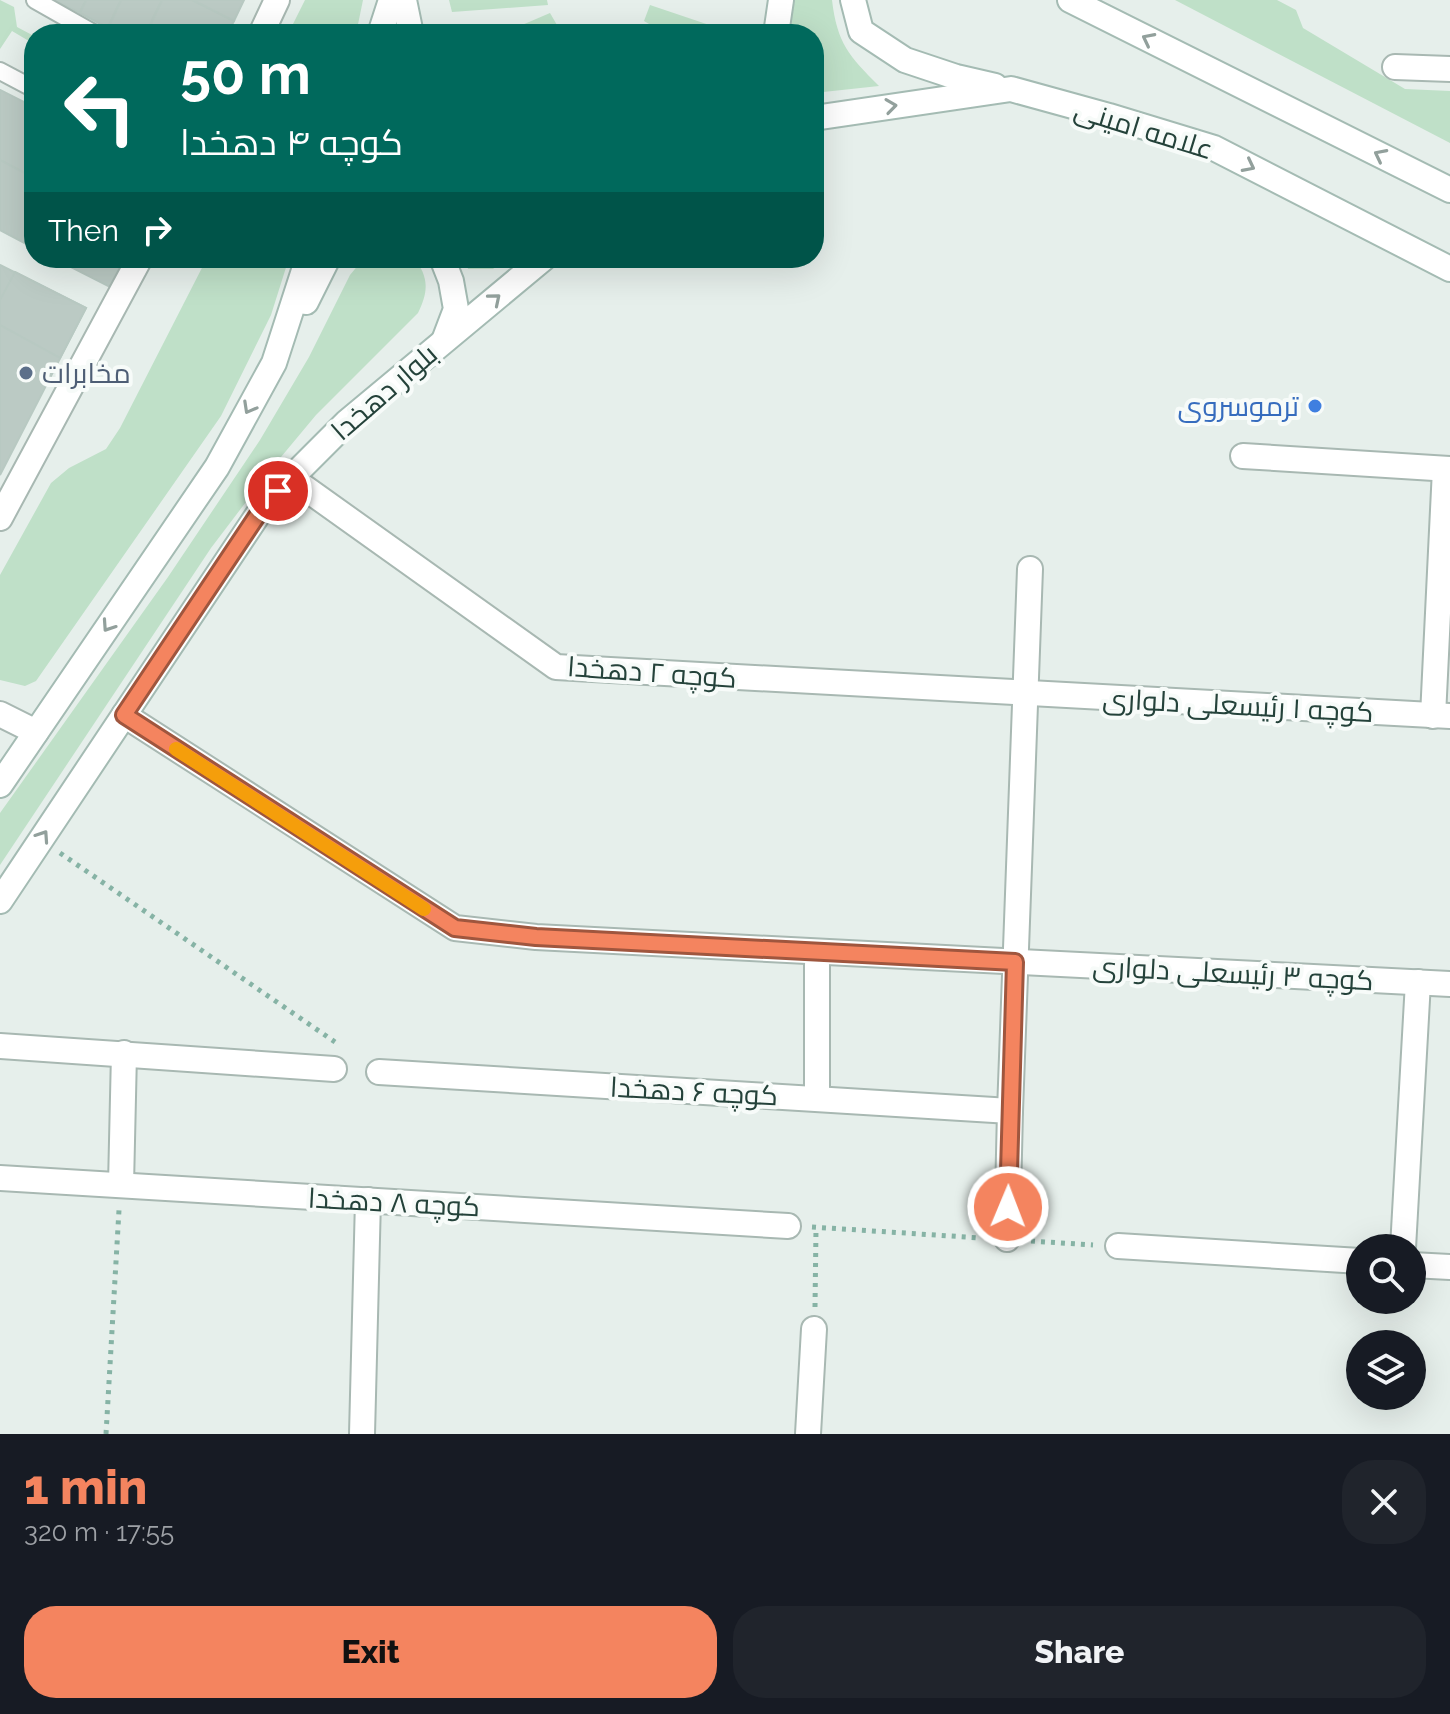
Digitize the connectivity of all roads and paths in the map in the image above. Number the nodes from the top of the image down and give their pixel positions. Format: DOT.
graph roads {
  1 [pos="35,0"];
  2 [pos="277,0"];
  3 [pos="391,0"];
  4 [pos="404,0"];
  5 [pos="781,0"];
  6 [pos="853,0"];
  7 [pos="1070,0"];
  8 [pos="77,24"];
  9 [pos="266,24"];
  10 [pos="383,24"];
  11 [pos="409,24"];
  12 [pos="777,24"];
  13 [pos="1395,67"];
  14 [pos="1450,69"];
  15 [pos="0,71"];
  16 [pos="24,84"];
  17 [pos="1011,89"];
  18 [pos="824,117"];
  19 [pos="1450,190"];
  20 [pos="135,268"];
  21 [pos="305,268"];
  22 [pos="323,268"];
  23 [pos="446,268"];
  24 [pos="532,268"];
  25 [pos="1450,269"];
  26 [pos="444,341"];
  27 [pos="274,363"];
  28 [pos="1243,456"];
  29 [pos="1448,469"];
  30 [pos="291,478"];
  31 [pos="0,518"];
  32 [pos="1030,569"];
  33 [pos="1026,693"];
  34 [pos="0,714"];
  35 [pos="124,715"];
  36 [pos="1441,716"];
  37 [pos="36,732"];
  38 [pos="0,785"];
  39 [pos="41,840"];
  40 [pos="0,901"];
  41 [pos="1015,962"];
  42 [pos="817,965"];
  43 [pos="1418,982"];
  44 [pos="1450,984"];
  45 [pos="340,1045"];
  46 [pos="0,1046"];
  47 [pos="124,1053"];
  48 [pos="334,1069"];
  49 [pos="379,1072"];
  50 [pos="817,1098"];
  51 [pos="1010,1111"];
  52 [pos="0,1178"];
  53 [pos="121,1185"];
  54 [pos="368,1200"];
  55 [pos="788,1226"];
  56 [pos="816,1228"];
  57 [pos="1404,1234"];
  58 [pos="1007,1239"];
  59 [pos="1118,1246"];
  60 [pos="1346,1260"];
  61 [pos="1426,1266"];
  62 [pos="1450,1267"];
  63 [pos="814,1329"];
  64 [pos="106,1434"];
  65 [pos="362,1434"];
  66 [pos="808,1434"];
  1 -- 8 [label="lane"];
  2 -- 9 [label="street"];
  3 -- 10 [label="street"];
  4 -- 11 [label="street"];
  5 -- 12 [label="street"];
  6 -- 17 [label="street"];
  19 -- 7 [label="street, one-way"];
  13 -- 14 [label="street"];
  15 -- 16 [label="lane"];
  18 -- 17 [label="street, علامه امینی, one-way"];
  17 -- 25 [label="street, علامه امینی, one-way"];
  20 -- 31 [label="street"];
  21 -- 27 [label="street"];
  22 -- 27 [label="street"];
  23 -- 26 [label="street"];
  26 -- 24 [label="street, بلوار دهخدا, one-way"];
  26 -- 30 [label="street, بلوار دهخدا"];
  27 -- 37 [label="street, one-way"];
  28 -- 29 [label="street"];
  29 -- 36 [label="street"];
  30 -- 33 [label="street, کوچه ۲ دهخدا"];
  30 -- 35 [label="street, بلوار دهخدا"];
  32 -- 33 [label="street"];
  33 -- 36 [label="street, کوچه ۱ رئیسعلی دلواری"];
  33 -- 41 [label="street"];
  34 -- 37 [label="street"];
  39 -- 35 [label="street, بلوار دهخدا, one-way"];
  35 -- 41 [label="street, کوچه ۳ رئیسعلی دلواری"];
  37 -- 38 [label="street"];
  39 -- 40 [label="street, بلوار دهخدا"];
  39 -- 45 [label="path"];
  41 -- 43 [label="street, کوچه ۳ رئیسعلی دلواری"];
  41 -- 51 [label="street"];
  42 -- 50 [label="street"];
  43 -- 44 [label="street, کوچه ۳ رئیسعلی دلواری"];
  43 -- 57 [label="street"];
  46 -- 47 [label="street"];
  47 -- 48 [label="street"];
  47 -- 53 [label="street"];
  49 -- 50 [label="street, کوچه ۶ دهخدا"];
  50 -- 51 [label="street, کوچه ۶ دهخدا"];
  51 -- 58 [label="street"];
  52 -- 53 [label="street, کوچه ۸ دهخدا"];
  53 -- 54 [label="street, کوچه ۸ دهخدا"];
  53 -- 64 [label="path"];
  54 -- 55 [label="street, کوچه ۸ دهخدا"];
  54 -- 65 [label="street"];
  55 -- 56 [label="path"];
  56 -- 58 [label="path"];
  56 -- 63 [label="path"];
  58 -- 59 [label="path"];
  59 -- 60 [label="street"];
  61 -- 62 [label="street"];
  63 -- 66 [label="street"];
}
